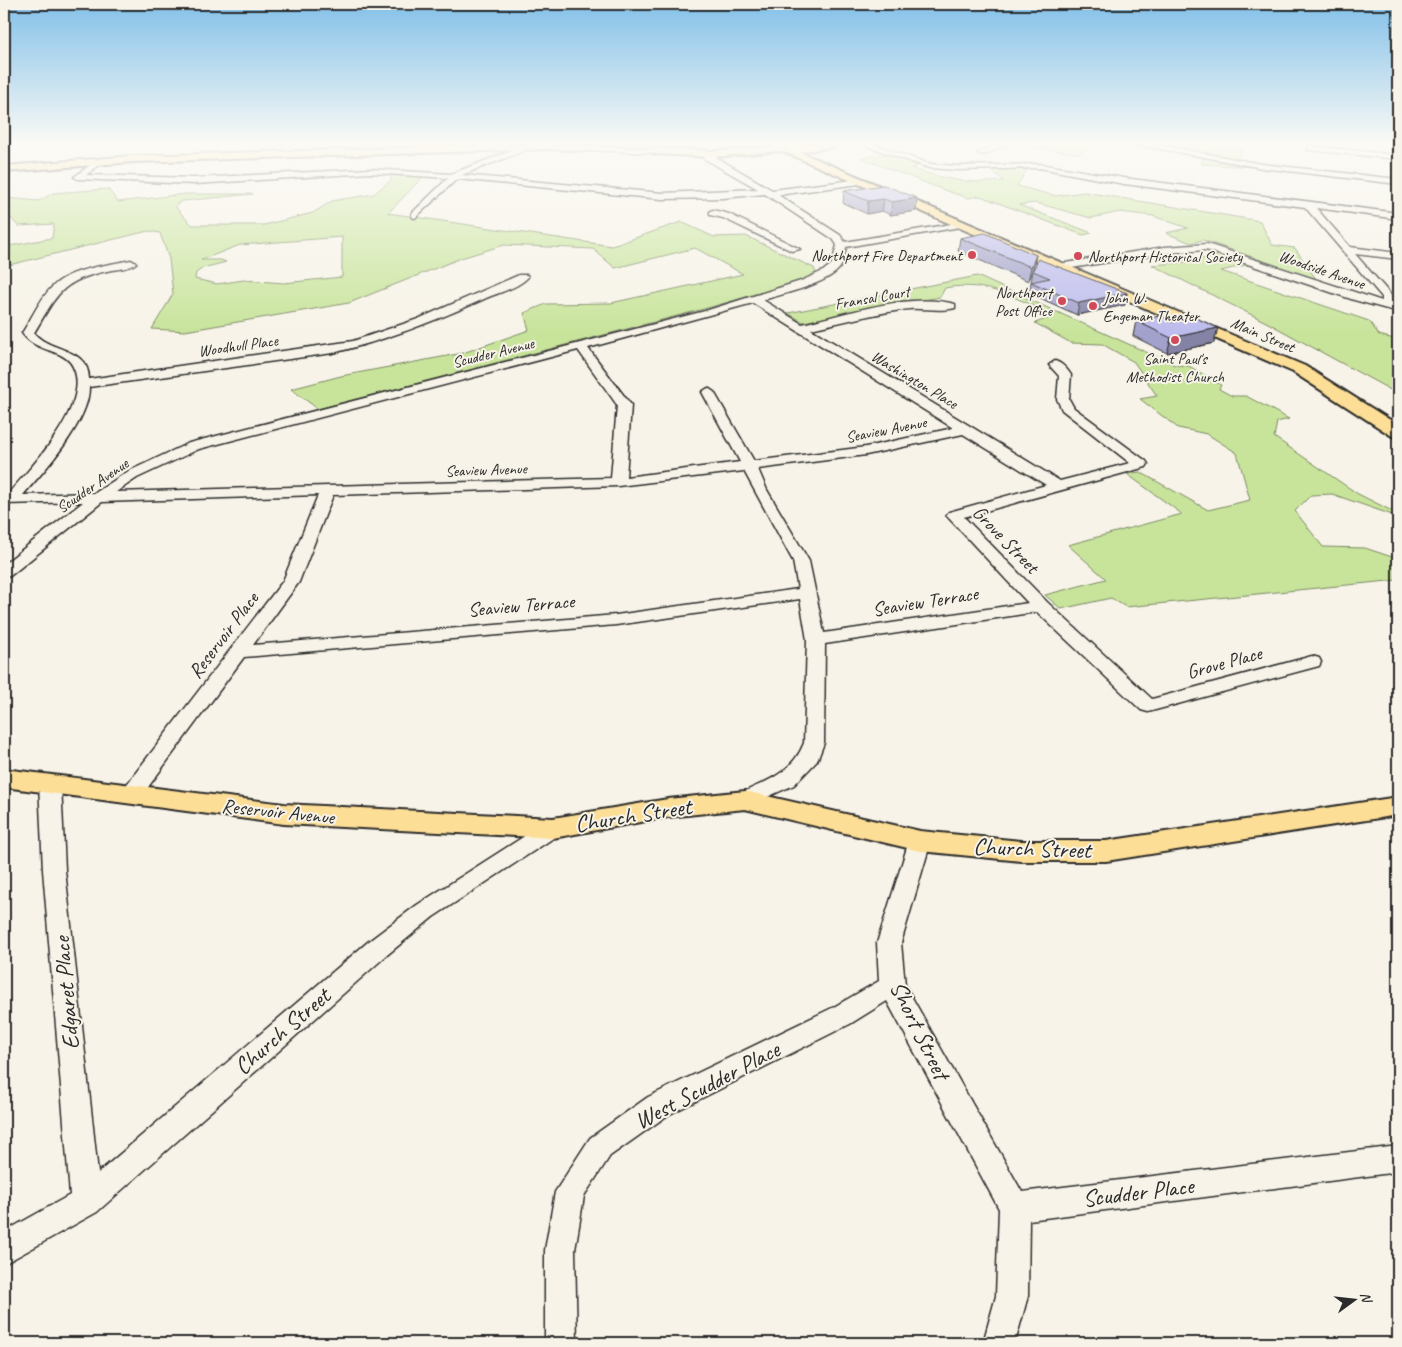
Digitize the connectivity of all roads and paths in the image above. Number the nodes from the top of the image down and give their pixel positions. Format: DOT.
graph roads {
  1 [pos="423,207"];
  2 [pos="718,207"];
  3 [pos="792,207"];
  4 [pos="921,207"];
  5 [pos="1310,207"];
  6 [pos="1326,207"];
  7 [pos="415,215"];
  8 [pos="1398,216"];
  9 [pos="960,224"];
  10 [pos="842,245"];
  11 [pos="795,249"];
  12 [pos="1346,250"];
  13 [pos="1398,256"];
  14 [pos="131,263"];
  15 [pos="1059,267"];
  16 [pos="523,277"];
  17 [pos="754,299"];
  18 [pos="951,306"];
  19 [pos="1393,307"];
  20 [pos="799,328"];
  21 [pos="581,346"];
  22 [pos="1055,365"];
  23 [pos="84,384"];
  24 [pos="708,392"];
  25 [pos="966,429"];
  26 [pos="1398,432"];
  27 [pos="750,467"];
  28 [pos="618,482"];
  29 [pos="1059,487"];
  30 [pos="327,492"];
  31 [pos="96,499"];
  32 [pos="8,500"];
  33 [pos="4,572"];
  34 [pos="808,594"];
  35 [pos="1041,606"];
  36 [pos="816,640"];
  37 [pos="237,652"];
  38 [pos="1312,662"];
  39 [pos="1148,706"];
  40 [pos="4,778"];
  41 [pos="50,784"];
  42 [pos="132,794"];
  43 [pos="745,800"];
  44 [pos="1398,806"];
  45 [pos="553,828"];
  46 [pos="920,841"];
  47 [pos="892,986"];
  48 [pos="1398,1159"];
  49 [pos="86,1202"];
  50 [pos="1014,1207"];
  51 [pos="4,1250"];
  52 [pos="561,1343"];
  53 [pos="999,1343"];
  1 -- 7 [label="street"];
  2 -- 11 [label="street"];
  3 -- 10 [label="street"];
  4 -- 9 [label="main road, Main Street"];
  5 -- 12 [label="street"];
  6 -- 8 [label="street"];
  9 -- 10 [label="street"];
  9 -- 15 [label="main road, Main Street"];
  10 -- 17 [label="street, Scudder Avenue"];
  12 -- 13 [label="street"];
  12 -- 19 [label="street"];
  14 -- 23 [label="street"];
  15 -- 19 [label="street, Woodside Avenue"];
  15 -- 26 [label="main road, Main Street"];
  16 -- 23 [label="street, Woodhull Place"];
  17 -- 20 [label="street, Washington Place"];
  17 -- 21 [label="street, Scudder Avenue"];
  18 -- 20 [label="street, Fransal Court"];
  20 -- 25 [label="street, Washington Place"];
  21 -- 28 [label="street"];
  21 -- 31 [label="street, Scudder Avenue"];
  22 -- 29 [label="street, Grove Street"];
  23 -- 32 [label="street"];
  24 -- 27 [label="street"];
  25 -- 27 [label="street, Seaview Avenue"];
  25 -- 29 [label="street, Washington Place"];
  27 -- 28 [label="street, Seaview Avenue"];
  27 -- 34 [label="street"];
  28 -- 30 [label="street, Seaview Avenue"];
  29 -- 35 [label="street, Grove Street"];
  30 -- 31 [label="street, Seaview Avenue"];
  30 -- 37 [label="street, Reservoir Place"];
  31 -- 32 [label="street, Seaview Avenue"];
  31 -- 33 [label="street, Scudder Avenue"];
  34 -- 36 [label="street"];
  34 -- 37 [label="street, Seaview Terrace"];
  35 -- 36 [label="street, Seaview Terrace"];
  35 -- 39 [label="street, Grove Street"];
  36 -- 43 [label="street"];
  37 -- 42 [label="street, Reservoir Place"];
  38 -- 39 [label="street, Grove Place"];
  40 -- 41 [label="main road, Reservoir Avenue"];
  41 -- 42 [label="main road, Reservoir Avenue"];
  41 -- 49 [label="street, Edgaret Place"];
  42 -- 45 [label="main road, Reservoir Avenue"];
  43 -- 45 [label="main road, Church Street"];
  43 -- 46 [label="main road, Church Street"];
  44 -- 46 [label="main road, Church Street"];
  45 -- 49 [label="street, Church Street"];
  46 -- 47 [label="street, Short Street"];
  47 -- 50 [label="street, Short Street"];
  47 -- 52 [label="street, West Scudder Place"];
  48 -- 50 [label="street, Scudder Place"];
  49 -- 51 [label="street, Church Street"];
  50 -- 53 [label="street"];
}
